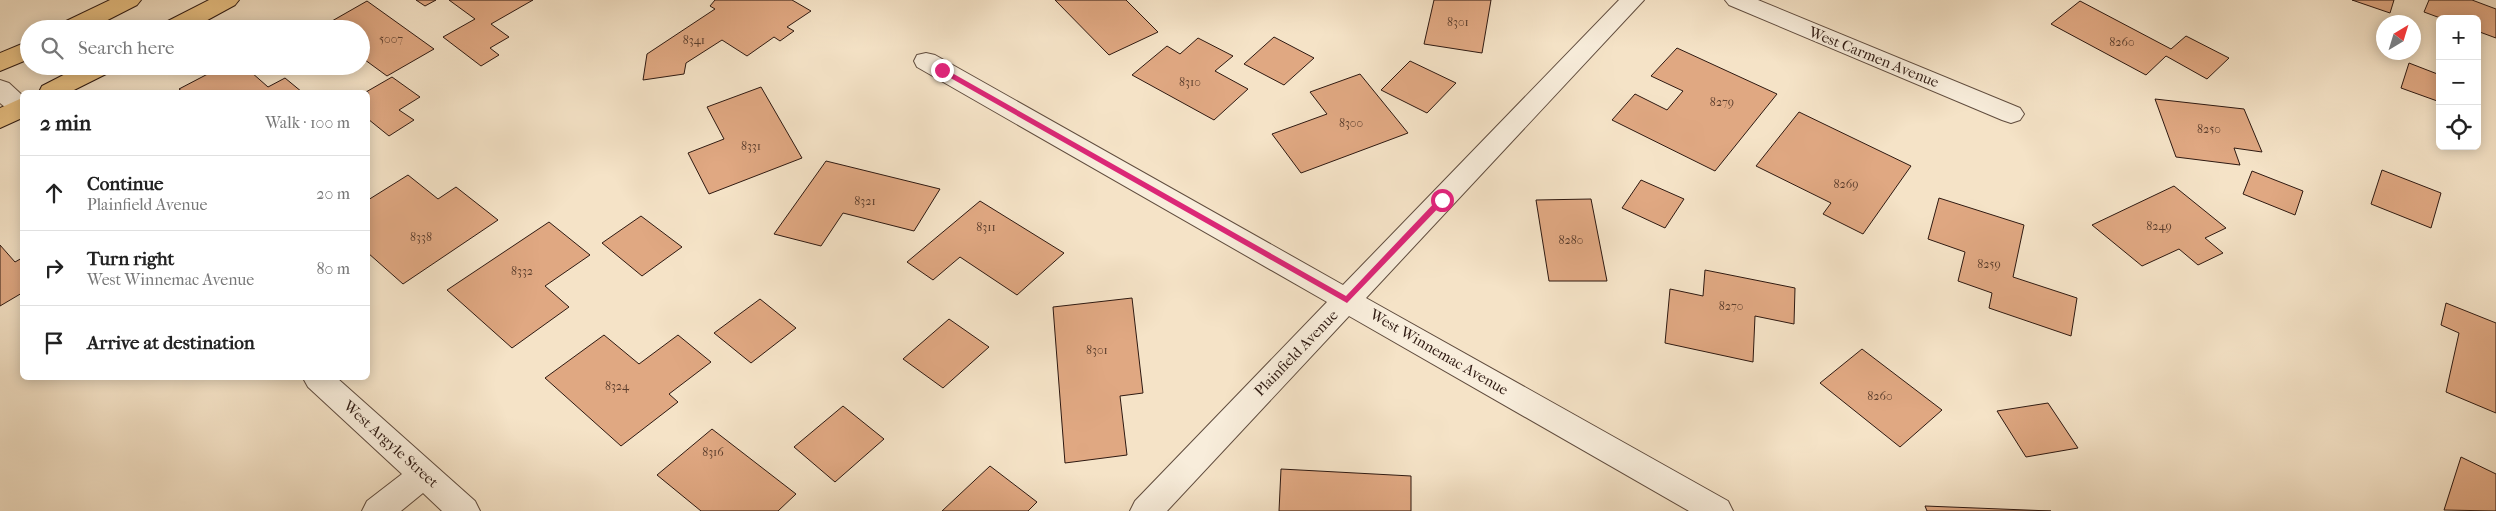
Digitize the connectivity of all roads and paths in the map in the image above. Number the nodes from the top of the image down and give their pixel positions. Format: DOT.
graph roads {
  1 [pos="129,0"];
  2 [pos="227,0"];
  3 [pos="1632,0"];
  4 [pos="1737,0"];
  5 [pos="88,20"];
  6 [pos="189,20"];
  7 [pos="20,53"];
  8 [pos="926,61"];
  9 [pos="0,63"];
  10 [pos="84,75"];
  11 [pos="0,89"];
  12 [pos="55,90"];
  13 [pos="20,106"];
  14 [pos="20,109"];
  15 [pos="2011,114"];
  16 [pos="0,120"];
  17 [pos="1347,300"];
  18 [pos="320,380"];
  19 [pos="424,474"];
  20 [pos="378,511"];
  21 [pos="464,511"];
  22 [pos="1146,511"];
  23 [pos="1717,511"];
  1 -- 5 [label="main road"];
  2 -- 6 [label="main road"];
  3 -- 17 [label="street, Plainfield Avenue"];
  4 -- 15 [label="street, West Carmen Avenue"];
  7 -- 9 [label="main road"];
  8 -- 17 [label="street, West Winnemac Avenue"];
  10 -- 12 [label="main road"];
  11 -- 13 [label="street"];
  14 -- 16 [label="main road"];
  17 -- 22 [label="street, Plainfield Avenue"];
  17 -- 23 [label="street, West Winnemac Avenue"];
  18 -- 19 [label="street, West Argyle Street"];
  19 -- 20 [label="street"];
  19 -- 21 [label="street, West Argyle Street"];
}
